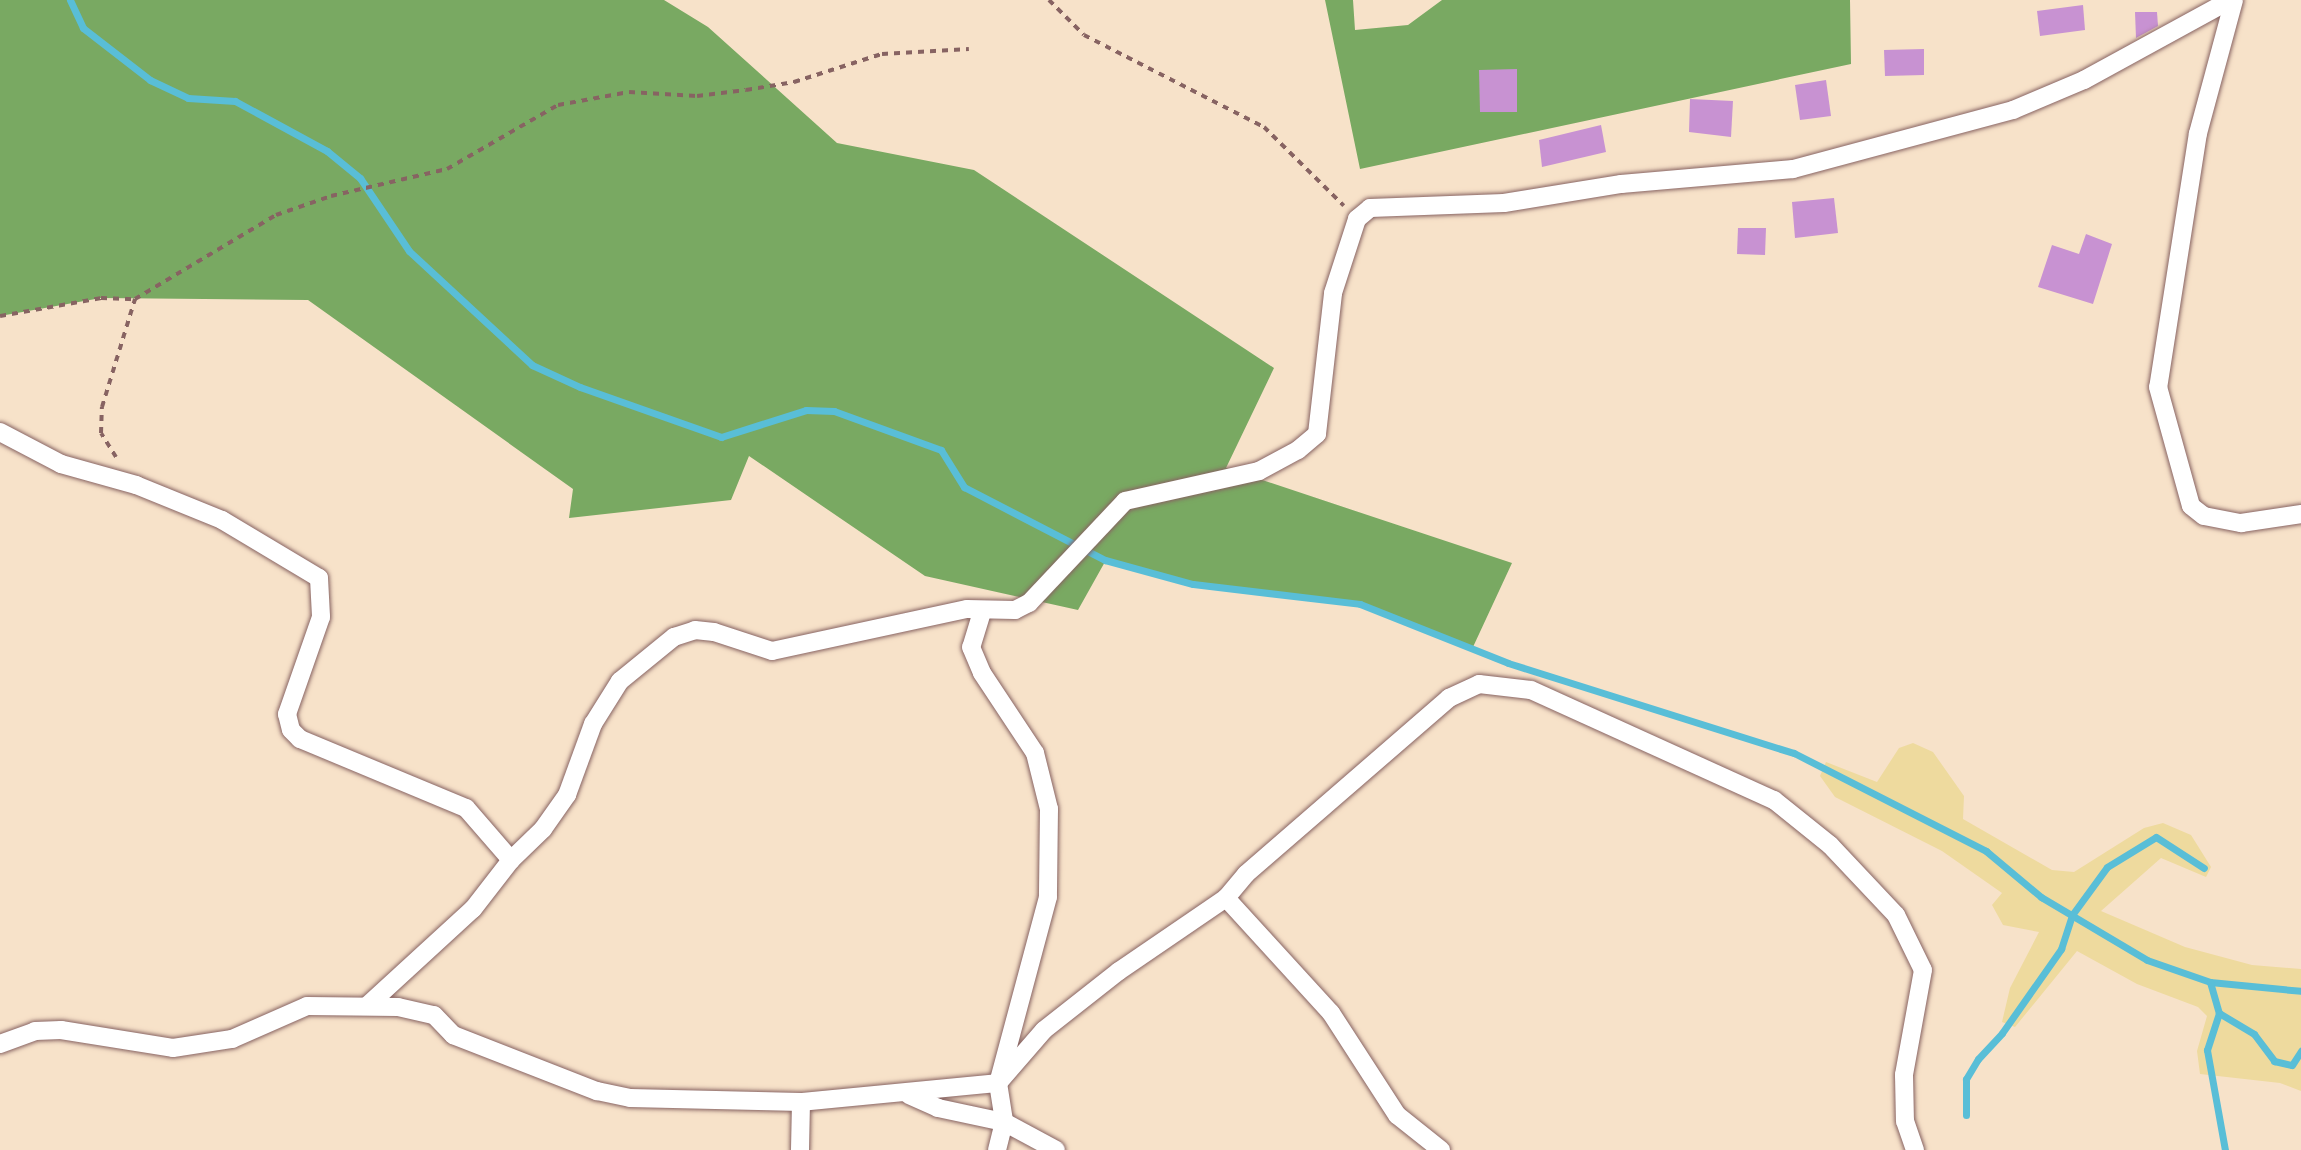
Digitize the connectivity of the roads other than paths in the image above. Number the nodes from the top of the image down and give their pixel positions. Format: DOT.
graph roads {
  1 [pos="2232,0"];
  2 [pos="0,432"];
  3 [pos="2301,514"];
  4 [pos="982,612"];
  5 [pos="511,860"];
  6 [pos="1226,898"];
  7 [pos="367,1006"];
  8 [pos="0,1044"];
  9 [pos="998,1083"];
  10 [pos="909,1095"];
  11 [pos="801,1102"];
  12 [pos="1004,1122"];
  13 [pos="800,1150"];
  14 [pos="997,1150"];
  15 [pos="1056,1150"];
  16 [pos="1441,1150"];
  17 [pos="1915,1150"];
  1 -- 3 [label="street"];
  1 -- 4 [label="street"];
  2 -- 5 [label="street"];
  4 -- 5 [label="street"];
  4 -- 9 [label="street"];
  5 -- 7 [label="street"];
  6 -- 9 [label="street"];
  6 -- 16 [label="street"];
  6 -- 17 [label="street"];
  7 -- 8 [label="street"];
  7 -- 11 [label="street"];
  9 -- 10 [label="street"];
  9 -- 12 [label="street"];
  10 -- 11 [label="street"];
  10 -- 12 [label="street"];
  11 -- 13 [label="street"];
  12 -- 14 [label="street"];
  12 -- 15 [label="street"];
}
